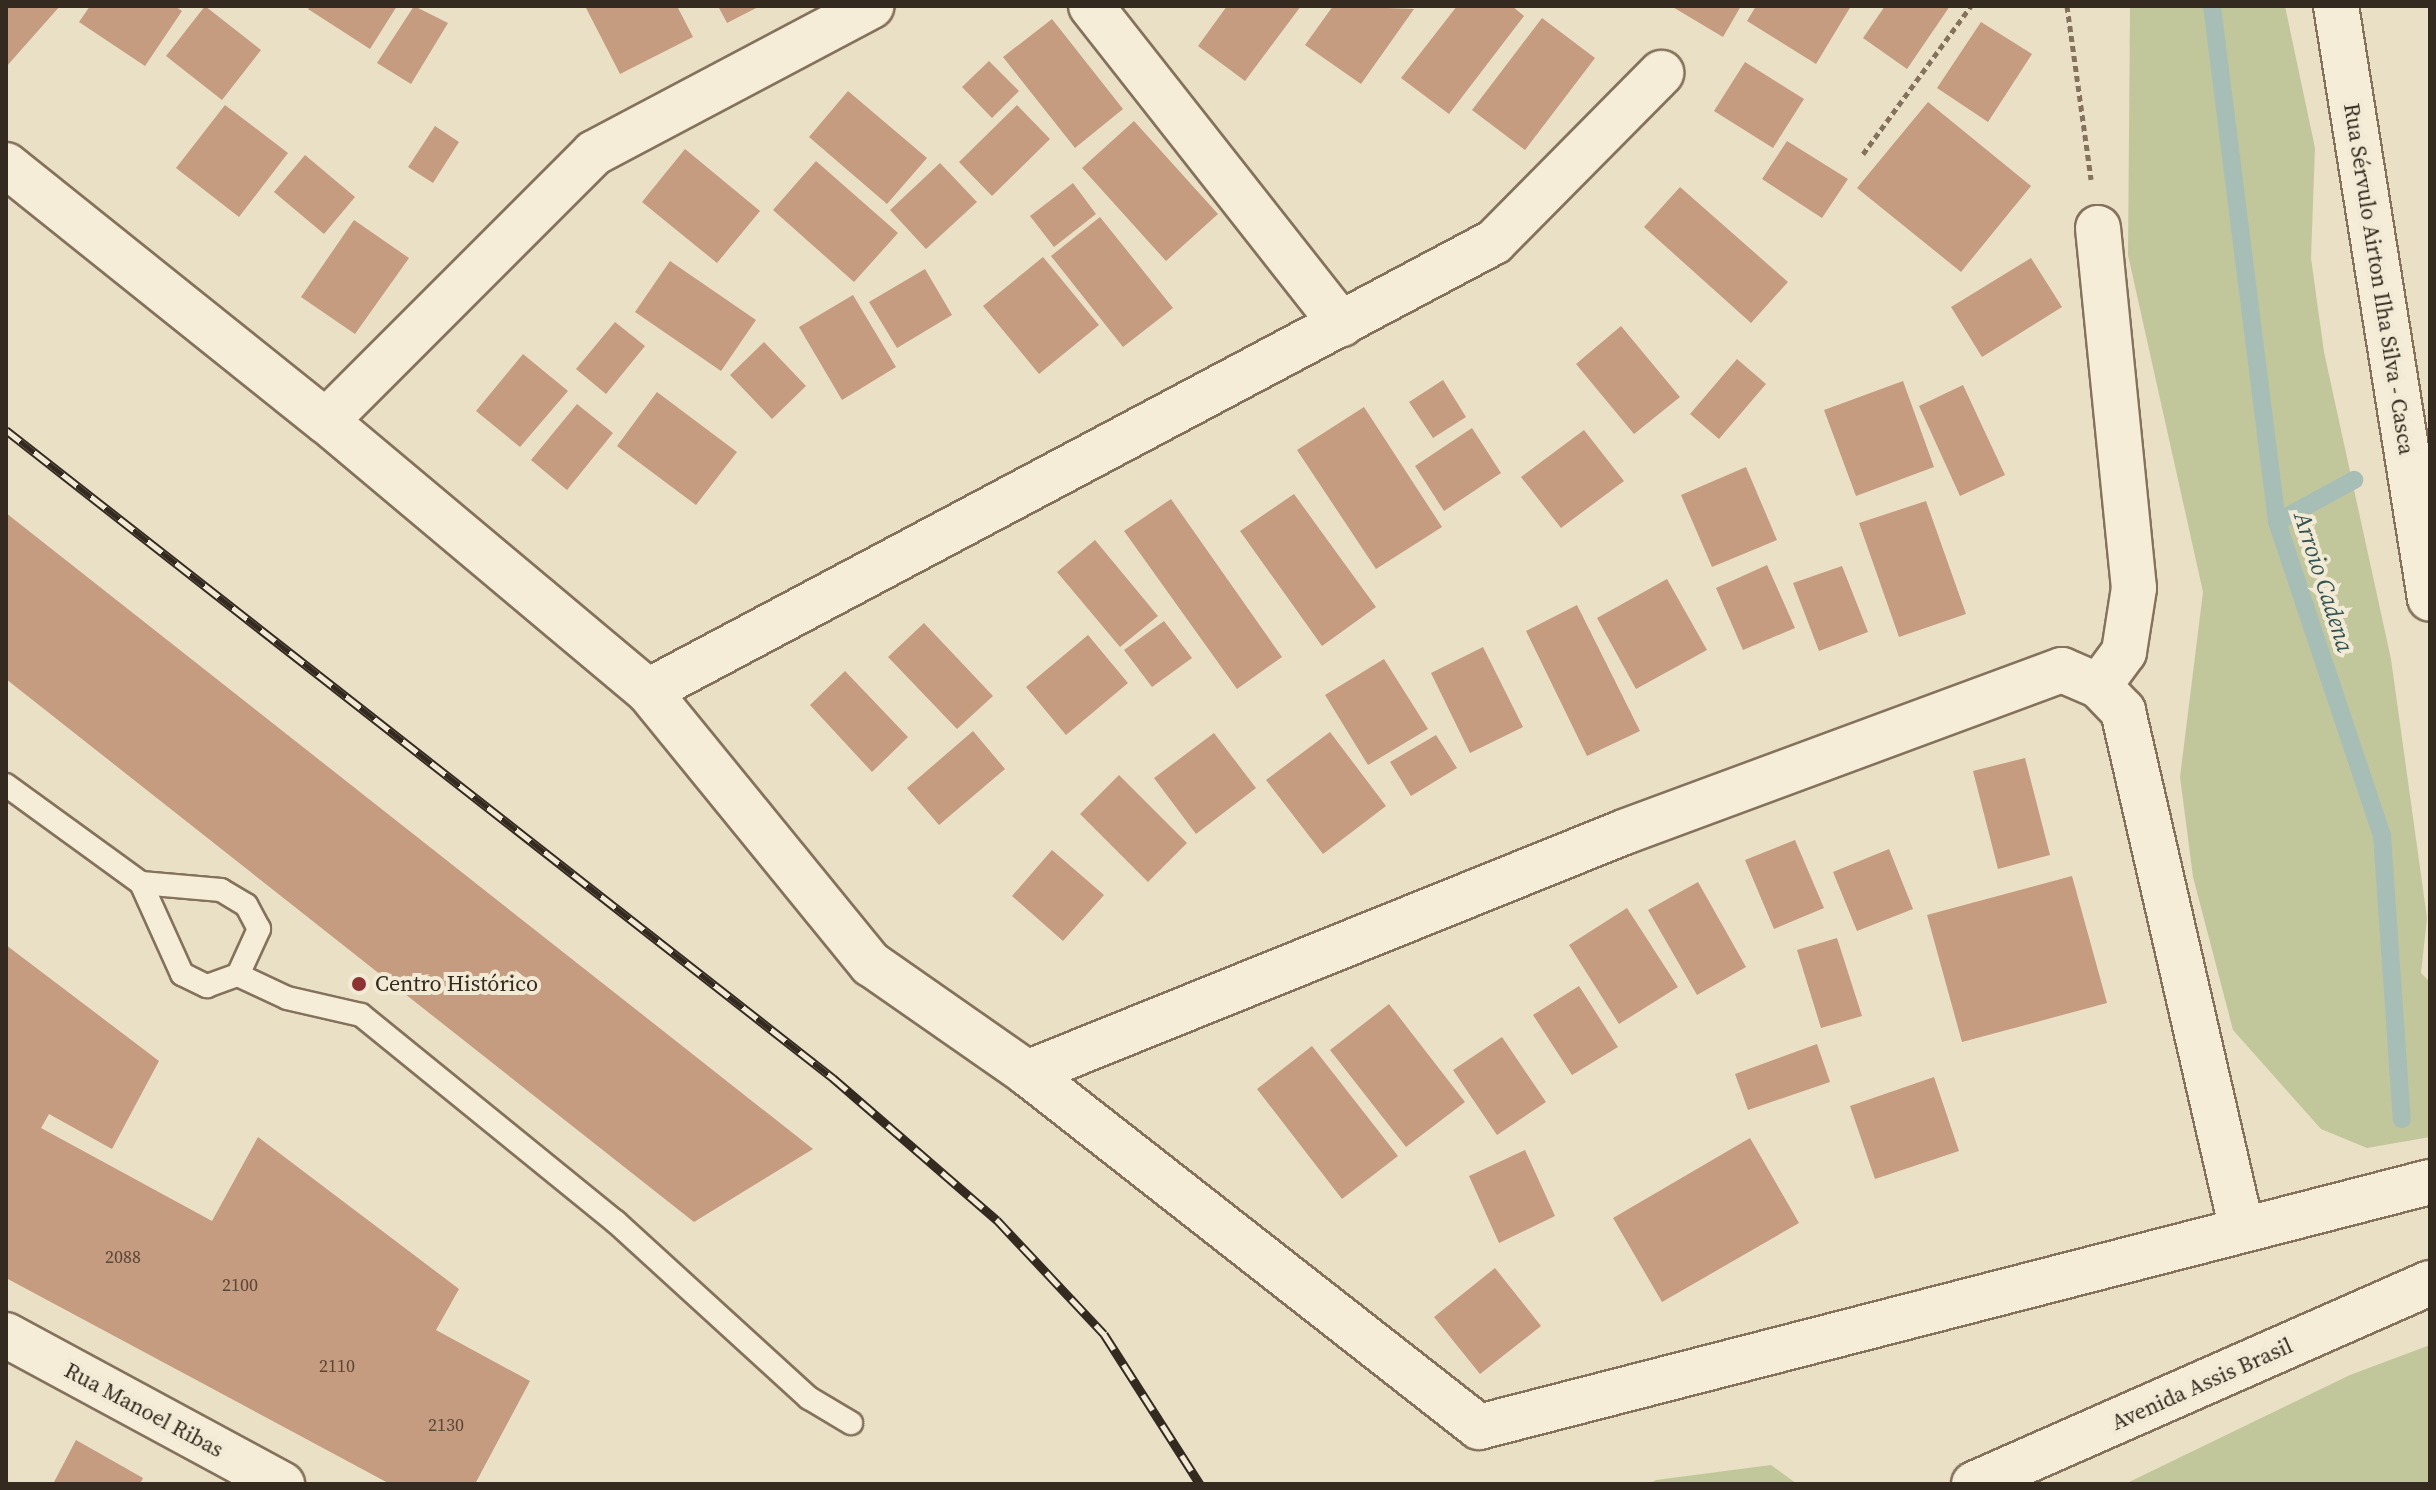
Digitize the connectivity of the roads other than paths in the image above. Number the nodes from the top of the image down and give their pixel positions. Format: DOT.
graph roads {
  1 [pos="872,6"];
  2 [pos="2336,6"];
  3 [pos="1105,12"];
  4 [pos="1661,73"];
  5 [pos="6,165"];
  6 [pos="2098,228"];
  7 [pos="1341,324"];
  8 [pos="326,421"];
  9 [pos="2430,599"];
  10 [pos="2099,686"];
  11 [pos="648,691"];
  12 [pos="6,785"];
  13 [pos="141,883"];
  14 [pos="238,975"];
  15 [pos="1027,1073"];
  16 [pos="2430,1182"];
  17 [pos="2242,1230"];
  18 [pos="2430,1283"];
  19 [pos="6,1335"];
  20 [pos="851,1423"];
  21 [pos="282,1484"];
  22 [pos="1974,1484"];
  1 -- 8 [label="street"];
  2 -- 9 [label="street, Rua Sérvulo Airton Ilha Silva - Casca"];
  3 -- 7 [label="street"];
  4 -- 7 [label="street"];
  5 -- 8 [label="street"];
  6 -- 10 [label="street"];
  7 -- 11 [label="street"];
  8 -- 11 [label="street"];
  10 -- 15 [label="street"];
  10 -- 17 [label="street"];
  11 -- 15 [label="street"];
  12 -- 13 [label="lane"];
  13 -- 14 [label="lane"];
  13 -- 14 [label="lane"];
  14 -- 20 [label="lane"];
  15 -- 17 [label="street"];
  16 -- 17 [label="street"];
  18 -- 22 [label="street, Avenida Assis Brasil"];
  19 -- 21 [label="street, Rua Manoel Ribas"];
}
